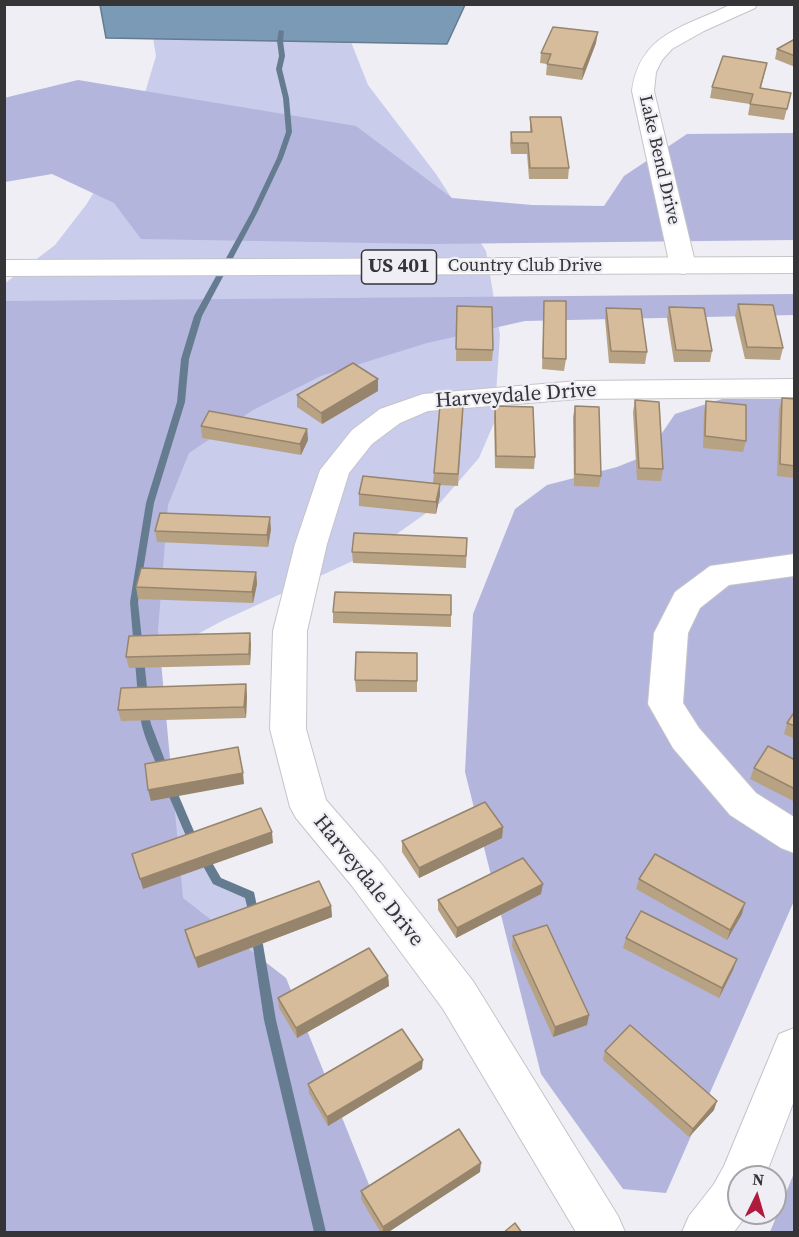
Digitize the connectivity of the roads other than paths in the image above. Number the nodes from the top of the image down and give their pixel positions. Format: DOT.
graph roads {
  1 [pos="748,4"];
  2 [pos="795,265"];
  3 [pos="682,266"];
  4 [pos="4,268"];
  5 [pos="795,388"];
  6 [pos="795,565"];
  7 [pos="795,837"];
  8 [pos="795,1048"];
  9 [pos="747,1165"];
  10 [pos="727,1204"];
  11 [pos="602,1233"];
  12 [pos="705,1233"];
  1 -- 3 [label="street, Lake Bend Drive"];
  2 -- 3 [label="street, Country Club Drive / US 401"];
  3 -- 4 [label="street, Country Club Drive / US 401"];
  5 -- 11 [label="street, Harveydale Drive"];
  6 -- 7 [label="street"];
  8 -- 9 [label="street"];
  10 -- 12 [label="street"];
}
